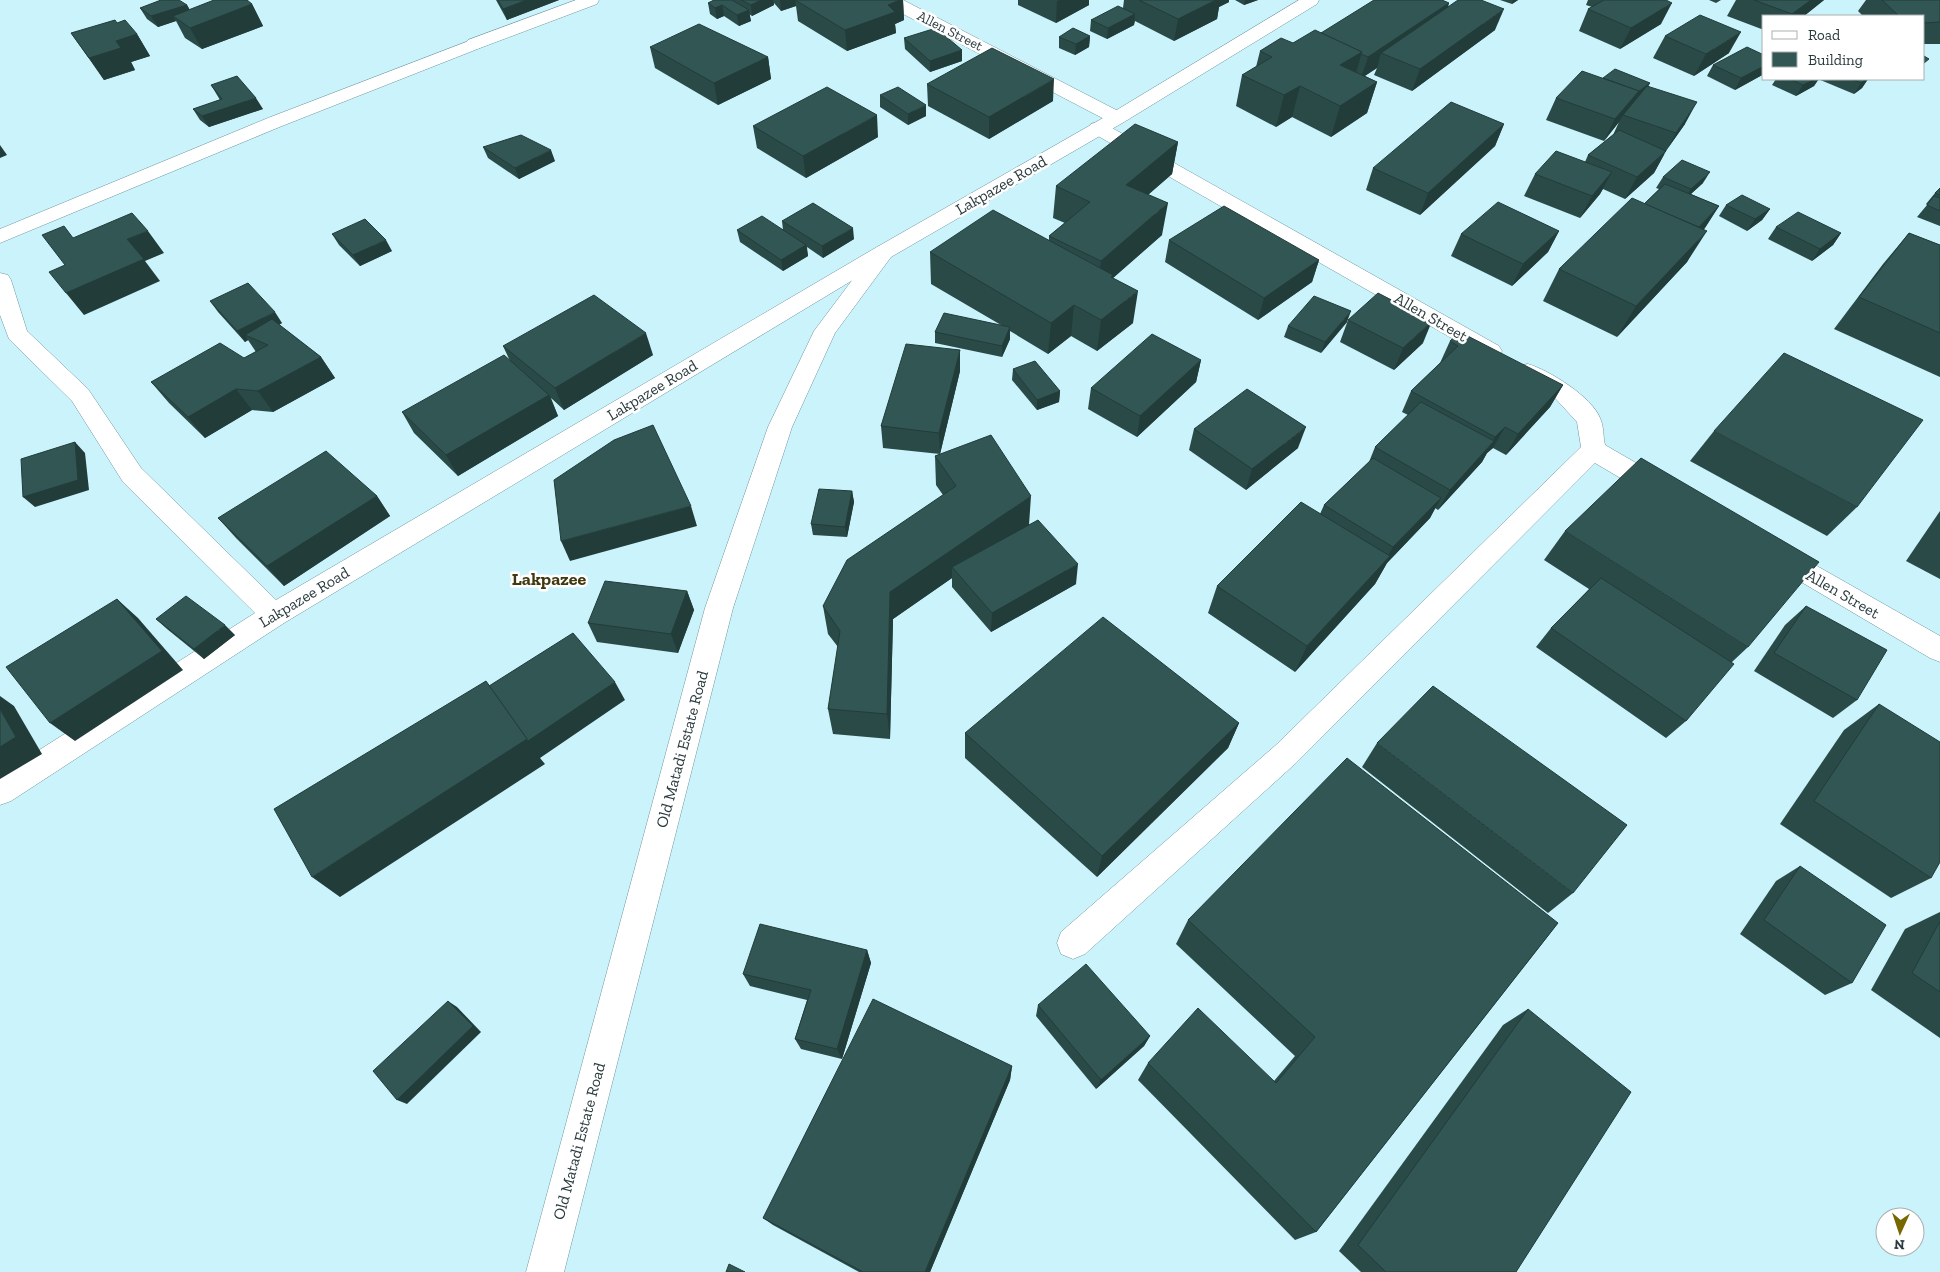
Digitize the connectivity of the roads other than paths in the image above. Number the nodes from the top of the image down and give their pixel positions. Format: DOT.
graph roads {
  1 [pos="591,0"];
  2 [pos="890,0"];
  3 [pos="1311,0"];
  4 [pos="1108,123"];
  5 [pos="0,237"];
  6 [pos="884,252"];
  7 [pos="0,280"];
  8 [pos="1593,450"];
  9 [pos="1677,499"];
  10 [pos="1762,548"];
  11 [pos="274,615"];
  12 [pos="1940,650"];
  13 [pos="0,791"];
  14 [pos="1073,943"];
  15 [pos="545,1272"];
  1 -- 5 [label="street"];
  2 -- 4 [label="street, Allen Street"];
  3 -- 4 [label="street, Lakpazee Road"];
  4 -- 6 [label="street, Lakpazee Road"];
  4 -- 8 [label="street, Allen Street"];
  6 -- 11 [label="street, Lakpazee Road"];
  6 -- 15 [label="street, Old Matadi Estate Road"];
  7 -- 11 [label="street"];
  8 -- 9 [label="street"];
  8 -- 14 [label="street"];
  10 -- 12 [label="street, Allen Street"];
  11 -- 13 [label="street, Lakpazee Road"];
}
